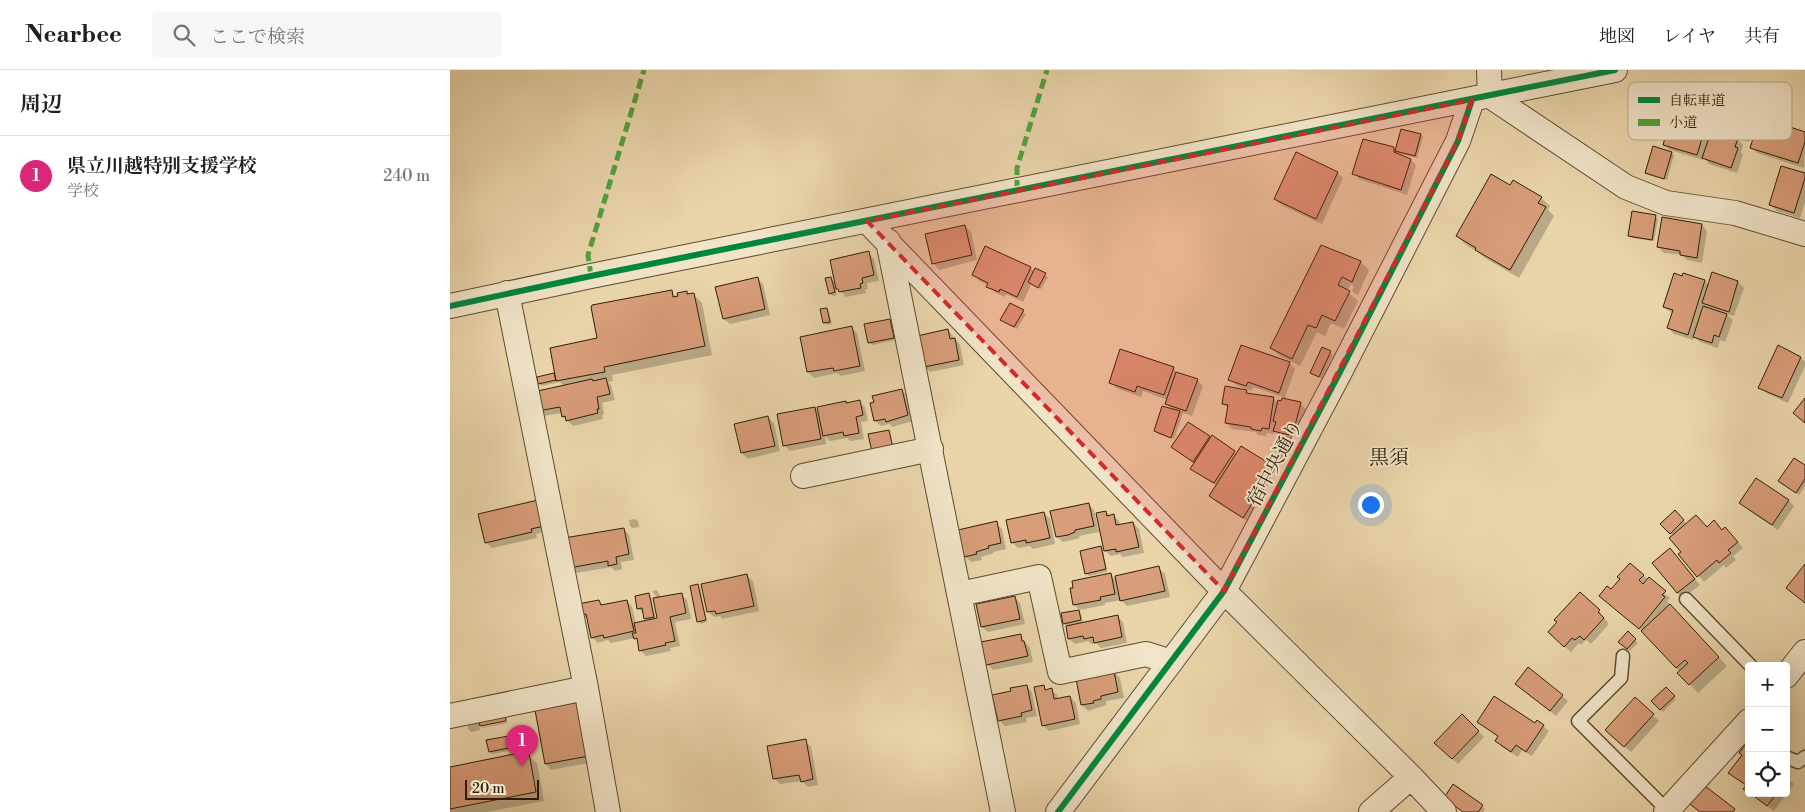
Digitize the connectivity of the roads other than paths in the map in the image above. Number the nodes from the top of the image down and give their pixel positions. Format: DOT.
graph roads {
  1 [pos="1489,70"];
  2 [pos="1615,70"];
  3 [pos="1481,98"];
  4 [pos="867,221"];
  5 [pos="1805,234"];
  6 [pos="888,241"];
  7 [pos="507,293"];
  8 [pos="450,306"];
  9 [pos="931,449"];
  10 [pos="803,476"];
  11 [pos="1224,591"];
  12 [pos="960,594"];
  13 [pos="1686,599"];
  14 [pos="1805,652"];
  15 [pos="1623,656"];
  16 [pos="1171,662"];
  17 [pos="1747,662"];
  18 [pos="1790,671"];
  19 [pos="586,688"];
  20 [pos="450,716"];
  21 [pos="1745,728"];
  22 [pos="1805,756"];
  23 [pos="1790,759"];
  24 [pos="1411,777"];
  25 [pos="1666,811"];
  26 [pos="608,812"];
  27 [pos="1003,812"];
  28 [pos="1058,812"];
  29 [pos="1370,812"];
  30 [pos="1444,812"];
  1 -- 3 [label="street"];
  2 -- 3 [label="street"];
  3 -- 4 [label="street"];
  3 -- 5 [label="street"];
  3 -- 11 [label="street, 宿中央通り"];
  4 -- 6 [label="street"];
  4 -- 7 [label="street"];
  6 -- 9 [label="street"];
  6 -- 11 [label="street"];
  7 -- 8 [label="street"];
  7 -- 19 [label="street"];
  9 -- 10 [label="street"];
  9 -- 12 [label="street"];
  11 -- 16 [label="street, 宿中央通り"];
  11 -- 24 [label="street"];
  12 -- 16 [label="street"];
  12 -- 27 [label="street"];
  13 -- 17 [label="lane"];
  14 -- 18 [label="street"];
  15 -- 25 [label="lane"];
  16 -- 28 [label="street, 宿中央通り"];
  19 -- 20 [label="street"];
  19 -- 26 [label="street"];
  21 -- 25 [label="street"];
  22 -- 23 [label="lane"];
  24 -- 29 [label="street"];
  24 -- 30 [label="street"];
}
